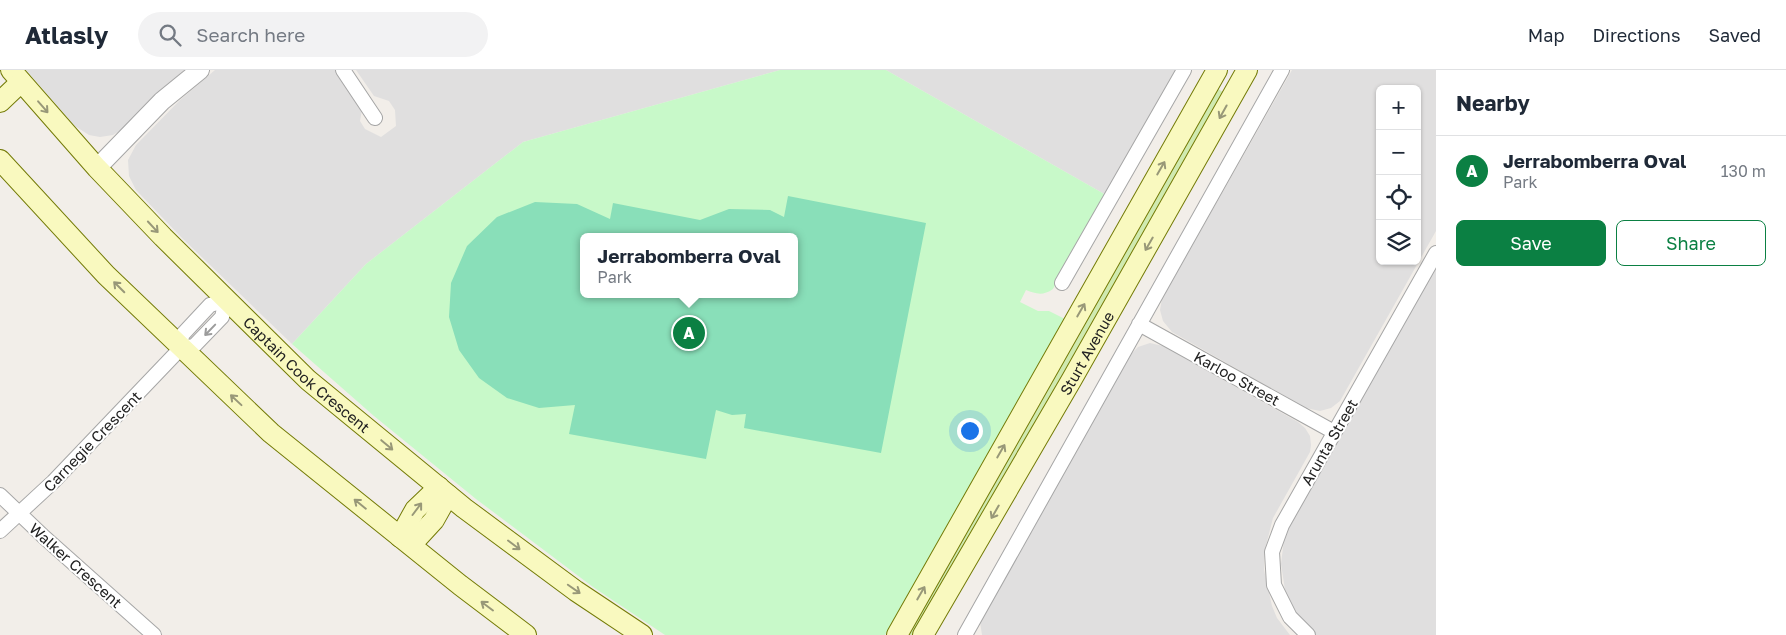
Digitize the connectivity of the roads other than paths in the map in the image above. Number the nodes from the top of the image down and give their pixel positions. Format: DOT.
graph roads {
  1 [pos="200,70"];
  2 [pos="342,70"];
  3 [pos="1184,70"];
  4 [pos="1217,70"];
  5 [pos="1248,70"];
  6 [pos="1282,70"];
  7 [pos="11,77"];
  8 [pos="0,102"];
  9 [pos="375,118"];
  10 [pos="0,160"];
  11 [pos="97,168"];
  12 [pos="1436,253"];
  13 [pos="1062,284"];
  14 [pos="226,300"];
  15 [pos="1139,324"];
  16 [pos="181,348"];
  17 [pos="1334,432"];
  18 [pos="443,491"];
  19 [pos="0,495"];
  20 [pos="20,514"];
  21 [pos="0,531"];
  22 [pos="406,541"];
  23 [pos="154,635"];
  24 [pos="526,635"];
  25 [pos="642,635"];
  26 [pos="897,635"];
  27 [pos="922,635"];
  28 [pos="964,635"];
  29 [pos="1308,635"];
  1 -- 11 [label="street"];
  2 -- 9 [label="street"];
  3 -- 13 [label="street"];
  26 -- 4 [label="main road, Sturt Avenue, one-way"];
  5 -- 27 [label="main road, Sturt Avenue, one-way"];
  6 -- 15 [label="street, Sturt Avenue"];
  7 -- 8 [label="main road"];
  7 -- 11 [label="main road, Captain Cook Crescent, one-way"];
  16 -- 10 [label="main road, one-way"];
  11 -- 14 [label="main road, Captain Cook Crescent, one-way"];
  12 -- 17 [label="street, Arunta Street"];
  14 -- 16 [label="street, Carnegie Crescent"];
  14 -- 18 [label="main road, Captain Cook Crescent, one-way"];
  15 -- 17 [label="street, Karloo Street"];
  15 -- 28 [label="street, Sturt Avenue"];
  16 -- 20 [label="street, Carnegie Crescent"];
  22 -- 16 [label="main road, one-way"];
  17 -- 29 [label="street, Arunta Street"];
  18 -- 22 [label="main road"];
  18 -- 25 [label="main road, Captain Cook Crescent, one-way"];
  19 -- 20 [label="street, Walker Crescent"];
  20 -- 21 [label="street, Carnegie Crescent"];
  20 -- 23 [label="street, Walker Crescent"];
  24 -- 22 [label="main road, one-way"];
}
